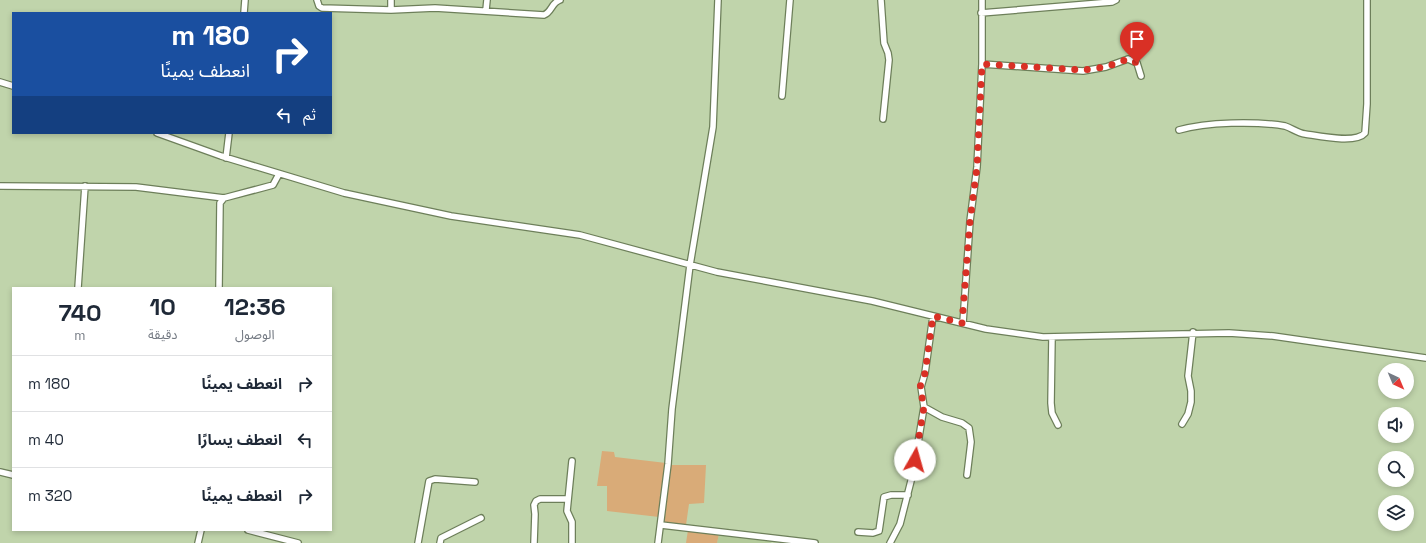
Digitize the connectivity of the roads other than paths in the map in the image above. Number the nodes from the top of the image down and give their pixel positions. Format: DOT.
graph roads {
  1 [pos="245,0"];
  2 [pos="317,0"];
  3 [pos="391,0"];
  4 [pos="486,0"];
  5 [pos="560,0"];
  6 [pos="718,0"];
  7 [pos="790,0"];
  8 [pos="881,0"];
  9 [pos="982,0"];
  10 [pos="1116,0"];
  11 [pos="1367,0"];
  12 [pos="391,10"];
  13 [pos="486,10"];
  14 [pos="244,12"];
  15 [pos="981,13"];
  16 [pos="982,64"];
  17 [pos="1141,76"];
  18 [pos="0,82"];
  19 [pos="12,86"];
  20 [pos="782,96"];
  21 [pos="884,119"];
  22 [pos="1179,130"];
  23 [pos="160,134"];
  24 [pos="229,134"];
  25 [pos="226,158"];
  26 [pos="279,174"];
  27 [pos="0,186"];
  28 [pos="86,186"];
  29 [pos="224,198"];
  30 [pos="690,265"];
  31 [pos="78,287"];
  32 [pos="219,287"];
  33 [pos="933,316"];
  34 [pos="962,323"];
  35 [pos="1193,332"];
  36 [pos="1052,337"];
  37 [pos="1426,358"];
  38 [pos="924,407"];
  39 [pos="1182,424"];
  40 [pos="1058,425"];
  41 [pos="572,461"];
  42 [pos="0,472"];
  43 [pos="967,474"];
  44 [pos="12,475"];
  45 [pos="475,482"];
  46 [pos="908,494"];
  47 [pos="568,499"];
  48 [pos="481,518"];
  49 [pos="661,526"];
  50 [pos="201,531"];
  51 [pos="252,531"];
  52 [pos="858,532"];
  53 [pos="198,543"];
  54 [pos="298,543"];
  55 [pos="418,543"];
  56 [pos="440,543"];
  57 [pos="534,543"];
  58 [pos="572,543"];
  59 [pos="658,543"];
  60 [pos="815,543"];
  61 [pos="890,543"];
  1 -- 14 [label="street"];
  2 -- 12 [label="street"];
  3 -- 12 [label="street"];
  4 -- 13 [label="street"];
  5 -- 13 [label="street"];
  6 -- 30 [label="street"];
  7 -- 20 [label="street"];
  8 -- 21 [label="street"];
  9 -- 15 [label="street"];
  10 -- 15 [label="street"];
  11 -- 22 [label="street"];
  12 -- 13 [label="street"];
  15 -- 16 [label="street"];
  16 -- 17 [label="street"];
  16 -- 34 [label="street"];
  18 -- 19 [label="street"];
  23 -- 25 [label="street"];
  24 -- 25 [label="street"];
  25 -- 26 [label="street"];
  26 -- 29 [label="street"];
  26 -- 30 [label="street"];
  27 -- 28 [label="street"];
  28 -- 29 [label="street"];
  28 -- 31 [label="street"];
  29 -- 32 [label="street"];
  30 -- 33 [label="street"];
  30 -- 49 [label="street"];
  33 -- 34 [label="street"];
  33 -- 38 [label="street"];
  34 -- 36 [label="street"];
  35 -- 36 [label="street"];
  35 -- 37 [label="street"];
  35 -- 39 [label="street"];
  36 -- 40 [label="street"];
  38 -- 43 [label="street"];
  38 -- 46 [label="street"];
  41 -- 47 [label="street"];
  42 -- 44 [label="street"];
  45 -- 55 [label="street"];
  46 -- 52 [label="street"];
  46 -- 61 [label="street"];
  47 -- 57 [label="street"];
  47 -- 58 [label="street"];
  48 -- 56 [label="street"];
  49 -- 59 [label="street"];
  49 -- 60 [label="street"];
  50 -- 53 [label="street"];
  51 -- 54 [label="street"];
}
